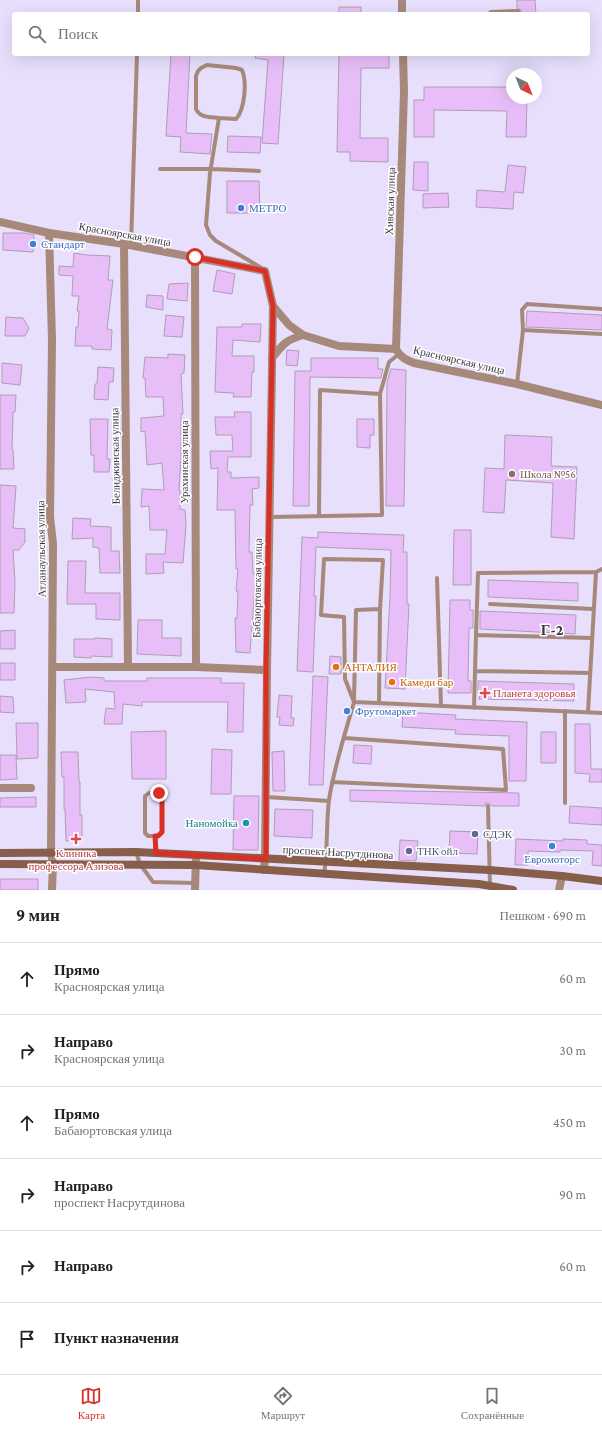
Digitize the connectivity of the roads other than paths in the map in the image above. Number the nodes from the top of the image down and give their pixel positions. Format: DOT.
graph roads {
  1 [pos="138,0"];
  2 [pos="402,0"];
  3 [pos="138,12"];
  4 [pos="402,12"];
  5 [pos="137,56"];
  6 [pos="403,56"];
  7 [pos="219,118"];
  8 [pos="160,169"];
  9 [pos="212,169"];
  10 [pos="259,171"];
  11 [pos="0,222"];
  12 [pos="49,233"];
  13 [pos="128,245"];
  14 [pos="195,257"];
  15 [pos="265,271"];
  16 [pos="273,306"];
  17 [pos="602,309"];
  18 [pos="523,330"];
  19 [pos="602,334"];
  20 [pos="303,335"];
  21 [pos="398,352"];
  22 [pos="272,358"];
  23 [pos="517,384"];
  24 [pos="380,394"];
  25 [pos="602,405"];
  26 [pos="319,516"];
  27 [pos="270,517"];
  28 [pos="602,569"];
  29 [pos="596,572"];
  30 [pos="437,578"];
  31 [pos="490,604"];
  32 [pos="593,609"];
  33 [pos="380,610"];
  34 [pos="476,635"];
  35 [pos="592,638"];
  36 [pos="52,667"];
  37 [pos="128,667"];
  38 [pos="196,668"];
  39 [pos="266,670"];
  40 [pos="475,671"];
  41 [pos="590,673"];
  42 [pos="354,702"];
  43 [pos="379,703"];
  44 [pos="442,706"];
  45 [pos="474,708"];
  46 [pos="565,711"];
  47 [pos="588,712"];
  48 [pos="602,713"];
  49 [pos="344,738"];
  50 [pos="332,782"];
  51 [pos="0,788"];
  52 [pos="31,788"];
  53 [pos="266,797"];
  54 [pos="329,801"];
  55 [pos="565,803"];
  56 [pos="488,806"];
  57 [pos="155,836"];
  58 [pos="136,852"];
  59 [pos="0,853"];
  60 [pos="51,853"];
  61 [pos="156,853"];
  62 [pos="196,855"];
  63 [pos="266,859"];
  64 [pos="326,862"];
  65 [pos="0,864"];
  66 [pos="53,864"];
  67 [pos="140,864"];
  68 [pos="195,865"];
  69 [pos="264,870"];
  70 [pos="489,870"];
  71 [pos="324,874"];
  72 [pos="562,876"];
  73 [pos="602,881"];
  74 [pos="195,887"];
  75 [pos="491,887"];
  76 [pos="52,890"];
  77 [pos="513,890"];
  78 [pos="559,890"];
  1 -- 3 [label="lane"];
  2 -- 4 [label="street"];
  5 -- 13 [label="lane"];
  6 -- 21 [label="street, Хивская улица"];
  7 -- 7 [label="lane"];
  7 -- 9 [label="lane"];
  8 -- 9 [label="lane"];
  9 -- 10 [label="lane"];
  9 -- 15 [label="lane"];
  11 -- 12 [label="street, Красноярская улица"];
  12 -- 13 [label="street, Красноярская улица"];
  12 -- 36 [label="street, Атланаульская улица"];
  13 -- 14 [label="street, Красноярская улица"];
  13 -- 37 [label="street, Белиджинская улица"];
  14 -- 15 [label="street, Красноярская улица"];
  14 -- 38 [label="street, Урахинская улица"];
  15 -- 16 [label="street, Красноярская улица"];
  16 -- 20 [label="street, Красноярская улица"];
  16 -- 22 [label="street, Бабаюртовская улица"];
  17 -- 18 [label="lane"];
  18 -- 19 [label="lane"];
  18 -- 23 [label="lane"];
  20 -- 21 [label="street, Красноярская улица"];
  20 -- 22 [label="street"];
  21 -- 23 [label="street, Красноярская улица"];
  21 -- 24 [label="lane"];
  22 -- 27 [label="street, Бабаюртовская улица"];
  23 -- 25 [label="street, Красноярская улица"];
  24 -- 26 [label="lane"];
  24 -- 26 [label="lane"];
  26 -- 27 [label="lane"];
  27 -- 39 [label="street, Бабаюртовская улица"];
  28 -- 29 [label="lane"];
  29 -- 32 [label="lane"];
  29 -- 34 [label="lane"];
  30 -- 44 [label="lane"];
  31 -- 32 [label="lane"];
  32 -- 35 [label="lane"];
  33 -- 42 [label="lane"];
  33 -- 42 [label="lane"];
  33 -- 43 [label="lane"];
  34 -- 35 [label="lane"];
  34 -- 40 [label="lane"];
  35 -- 41 [label="lane"];
  36 -- 37 [label="street"];
  36 -- 60 [label="street, Атланаульская улица"];
  37 -- 38 [label="street"];
  38 -- 39 [label="street"];
  39 -- 53 [label="street, Бабаюртовская улица"];
  40 -- 41 [label="lane"];
  40 -- 45 [label="lane"];
  41 -- 47 [label="lane"];
  42 -- 43 [label="lane"];
  42 -- 49 [label="lane"];
  43 -- 44 [label="lane"];
  44 -- 45 [label="lane"];
  45 -- 46 [label="lane"];
  46 -- 47 [label="lane"];
  46 -- 55 [label="lane"];
  47 -- 48 [label="lane"];
  49 -- 50 [label="lane"];
  49 -- 50 [label="lane"];
  50 -- 54 [label="lane"];
  51 -- 52 [label="street"];
  53 -- 54 [label="lane"];
  53 -- 63 [label="street, Бабаюртовская улица"];
  54 -- 64 [label="lane"];
  56 -- 70 [label="lane"];
  57 -- 57 [label="lane"];
  57 -- 61 [label="lane"];
  58 -- 60 [label="main road, проспект Насрутдинова"];
  58 -- 61 [label="main road, проспект Насрутдинова"];
  58 -- 67 [label="lane"];
  59 -- 60 [label="main road, проспект Насрутдинова"];
  60 -- 66 [label="street, Атланаульская улица"];
  61 -- 62 [label="main road, проспект Насрутдинова"];
  62 -- 63 [label="main road, проспект Насрутдинова"];
  62 -- 68 [label="street"];
  63 -- 64 [label="main road, проспект Насрутдинова"];
  63 -- 69 [label="street, Бабаюртовская улица"];
  64 -- 70 [label="main road, проспект Насрутдинова"];
  64 -- 71 [label="lane"];
  65 -- 66 [label="main road, проспект Насрутдинова"];
  66 -- 67 [label="main road, проспект Насрутдинова"];
  66 -- 76 [label="street, Атланаульская улица"];
  67 -- 68 [label="main road, проспект Насрутдинова"];
  67 -- 74 [label="lane"];
  68 -- 69 [label="main road, проспект Насрутдинова"];
  68 -- 74 [label="street"];
  69 -- 71 [label="main road, проспект Насрутдинова"];
  70 -- 72 [label="main road, проспект Насрутдинова"];
  70 -- 75 [label="lane"];
  71 -- 75 [label="main road, проспект Насрутдинова"];
  72 -- 73 [label="main road, проспект Насрутдинова"];
  72 -- 78 [label="street"];
  75 -- 77 [label="main road, проспект Насрутдинова"];
}
